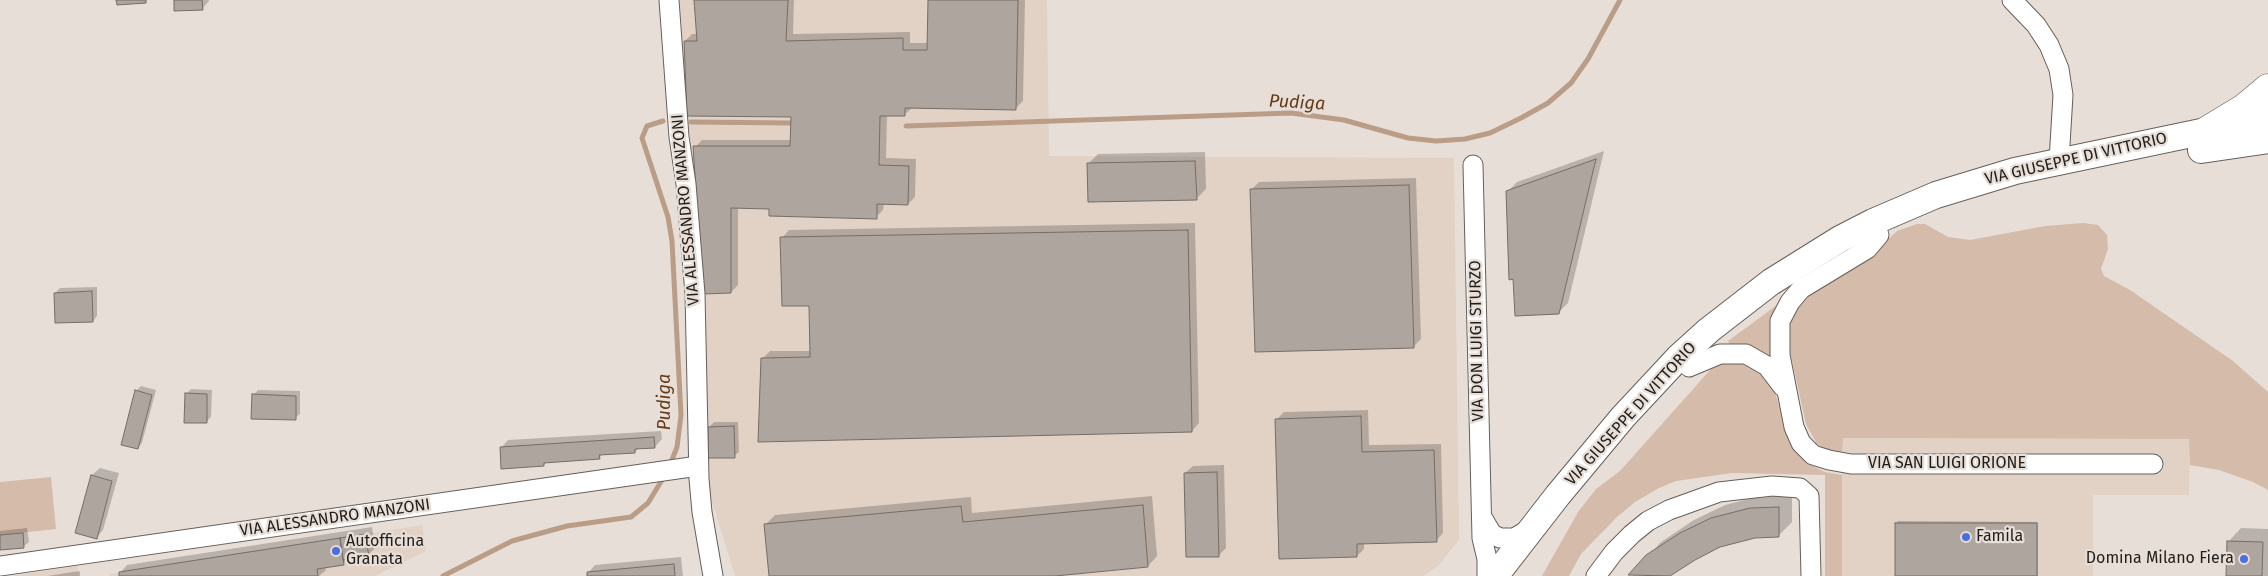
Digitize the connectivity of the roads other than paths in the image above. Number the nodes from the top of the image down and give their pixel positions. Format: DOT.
graph roads {
  1 [pos="669,0"];
  2 [pos="2012,0"];
  3 [pos="2268,88"];
  4 [pos="2268,118"];
  5 [pos="2206,131"];
  6 [pos="2268,140"];
  7 [pos="2059,161"];
  8 [pos="1473,165"];
  9 [pos="1879,235"];
  10 [pos="1689,367"];
  11 [pos="1786,390"];
  12 [pos="2153,464"];
  13 [pos="683,469"];
  14 [pos="1482,517"];
  15 [pos="1533,527"];
  16 [pos="0,566"];
  17 [pos="713,576"];
  18 [pos="1487,576"];
  19 [pos="1496,576"];
  20 [pos="1515,576"];
  21 [pos="1596,576"];
  22 [pos="1810,576"];
  1 -- 13 [label="street, VIA ALESSANDRO MANZONI"];
  2 -- 7 [label="street"];
  3 -- 5 [label="highway"];
  4 -- 5 [label="street, VIA GIUSEPPE DI VITTORIO"];
  5 -- 7 [label="street, VIA GIUSEPPE DI VITTORIO"];
  6 -- 9 [label="street, VIA GIUSEPPE DI VITTORIO"];
  7 -- 15 [label="street, VIA GIUSEPPE DI VITTORIO"];
  8 -- 14 [label="street, VIA DON LUIGI STURZO"];
  9 -- 10 [label="street, VIA GIUSEPPE DI VITTORIO"];
  9 -- 11 [label="street, VIA SAN LUIGI ORIONE"];
  10 -- 11 [label="street, VIA SAN LUIGI ORIONE"];
  10 -- 20 [label="street, VIA GIUSEPPE DI VITTORIO"];
  11 -- 12 [label="street, VIA SAN LUIGI ORIONE"];
  13 -- 16 [label="street, VIA ALESSANDRO MANZONI"];
  13 -- 17 [label="street, VIA ALESSANDRO MANZONI"];
  14 -- 15 [label="street"];
  14 -- 18 [label="street, VIA DON LUIGI STURZO"];
  15 -- 19 [label="street, VIA GIUSEPPE DI VITTORIO"];
  21 -- 22 [label="street"];
}
